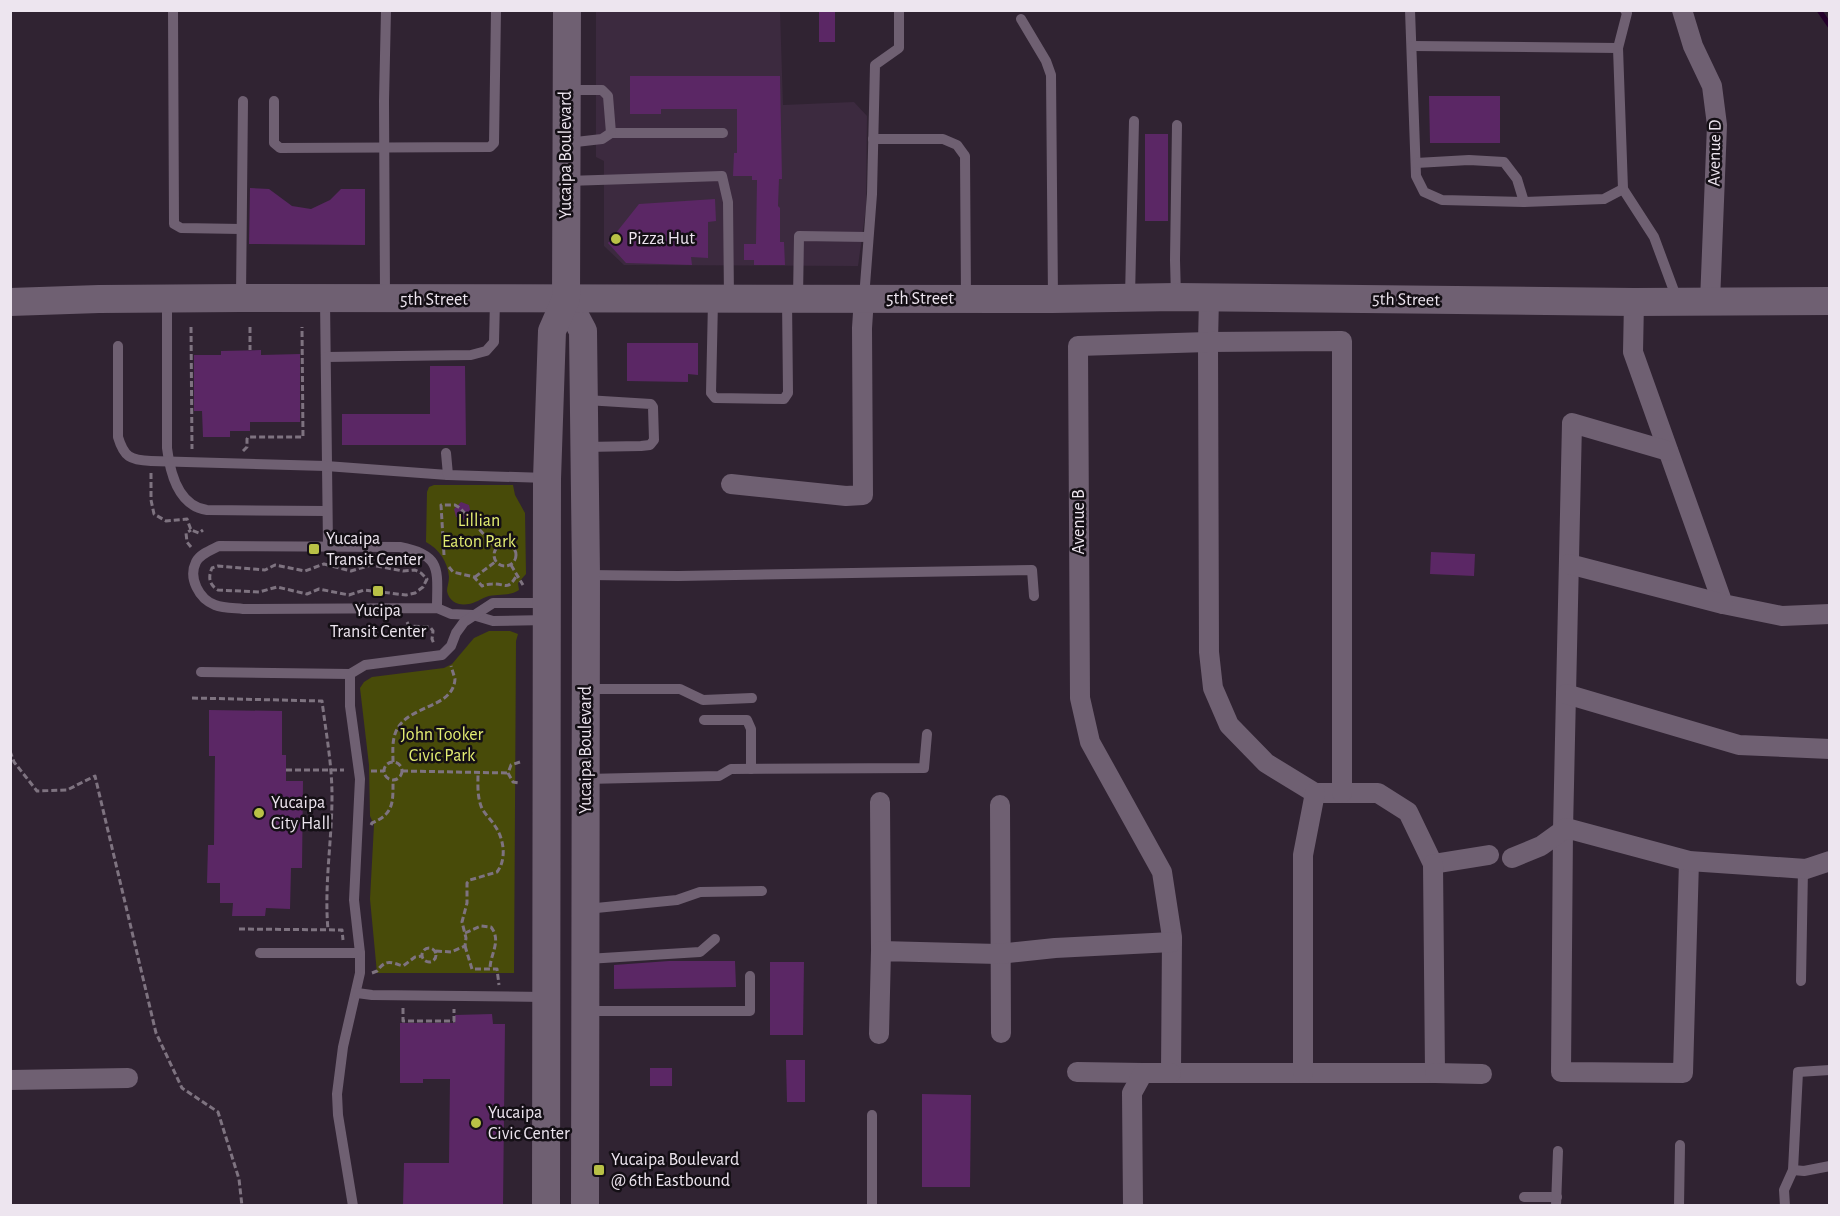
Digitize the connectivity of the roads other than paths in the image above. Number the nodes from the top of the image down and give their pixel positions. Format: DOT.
graph roads {
  1 [pos="174,10"];
  2 [pos="386,10"];
  3 [pos="496,10"];
  4 [pos="567,10"];
  5 [pos="899,10"];
  6 [pos="1410,10"];
  7 [pos="1625,10"];
  8 [pos="1682,10"];
  9 [pos="1021,20"];
  10 [pos="1412,46"];
  11 [pos="1618,48"];
  12 [pos="567,90"];
  13 [pos="243,101"];
  14 [pos="274,101"];
  15 [pos="1134,121"];
  16 [pos="1177,124"];
  17 [pos="611,133"];
  18 [pos="723,133"];
  19 [pos="873,139"];
  20 [pos="566,143"];
  21 [pos="384,148"];
  22 [pos="1416,163"];
  23 [pos="566,181"];
  24 [pos="1623,189"];
  25 [pos="1524,202"];
  26 [pos="241,229"];
  27 [pos="868,237"];
  28 [pos="1176,297"];
  29 [pos="241,298"];
  30 [pos="793,298"];
  31 [pos="864,298"];
  32 [pos="1130,298"];
  33 [pos="1209,298"];
  34 [pos="167,299"];
  35 [pos="325,299"];
  36 [pos="385,299"];
  37 [pos="566,299"];
  38 [pos="721,299"];
  39 [pos="966,299"];
  40 [pos="1053,299"];
  41 [pos="495,300"];
  42 [pos="1830,301"];
  43 [pos="10,302"];
  44 [pos="1634,302"];
  45 [pos="1678,302"];
  46 [pos="1710,302"];
  47 [pos="1208,342"];
  48 [pos="118,346"];
  49 [pos="326,357"];
  50 [pos="584,400"];
  51 [pos="584,447"];
  52 [pos="1668,451"];
  53 [pos="446,453"];
  54 [pos="169,461"];
  55 [pos="326,465"];
  56 [pos="447,475"];
  57 [pos="547,478"];
  58 [pos="731,484"];
  59 [pos="327,511"];
  60 [pos="328,546"];
  61 [pos="1569,564"];
  62 [pos="586,575"];
  63 [pos="1035,596"];
  64 [pos="1723,604"];
  65 [pos="437,608"];
  66 [pos="547,611"];
  67 [pos="1830,614"];
  68 [pos="473,615"];
  69 [pos="201,672"];
  70 [pos="350,674"];
  71 [pos="586,689"];
  72 [pos="1566,694"];
  73 [pos="752,698"];
  74 [pos="704,720"];
  75 [pos="927,734"];
  76 [pos="1830,749"];
  77 [pos="751,769"];
  78 [pos="586,779"];
  79 [pos="1315,793"];
  80 [pos="1342,793"];
  81 [pos="880,802"];
  82 [pos="1000,805"];
  83 [pos="1563,830"];
  84 [pos="1489,855"];
  85 [pos="1512,858"];
  86 [pos="1689,861"];
  87 [pos="1830,861"];
  88 [pos="1433,864"];
  89 [pos="1803,869"];
  90 [pos="762,891"];
  91 [pos="586,910"];
  92 [pos="715,939"];
  93 [pos="1172,942"];
  94 [pos="881,951"];
  95 [pos="260,953"];
  96 [pos="360,953"];
  97 [pos="1002,953"];
  98 [pos="586,958"];
  99 [pos="750,976"];
  100 [pos="1801,981"];
  101 [pos="357,993"];
  102 [pos="546,997"];
  103 [pos="586,1011"];
  104 [pos="1001,1033"];
  105 [pos="879,1034"];
  106 [pos="1830,1070"];
  107 [pos="1077,1072"];
  108 [pos="1143,1073"];
  109 [pos="1171,1073"];
  110 [pos="1302,1073"];
  111 [pos="1435,1073"];
  112 [pos="1482,1074"];
  113 [pos="128,1078"];
  114 [pos="10,1080"];
  115 [pos="872,1115"];
  116 [pos="1680,1145"];
  117 [pos="1558,1151"];
  118 [pos="1830,1166"];
  119 [pos="1793,1170"];
  120 [pos="1524,1197"];
  121 [pos="1556,1201"];
  122 [pos="352,1206"];
  123 [pos="546,1206"];
  124 [pos="585,1206"];
  125 [pos="872,1206"];
  126 [pos="1134,1206"];
  127 [pos="1679,1206"];
  128 [pos="1785,1206"];
  1 -- 26 [label="lane"];
  2 -- 21 [label="lane"];
  3 -- 21 [label="lane"];
  4 -- 12 [label="main road, Yucaipa Boulevard"];
  5 -- 19 [label="lane"];
  6 -- 10 [label="lane"];
  7 -- 11 [label="lane"];
  8 -- 46 [label="street, Avenue D"];
  9 -- 40 [label="lane"];
  10 -- 11 [label="lane"];
  10 -- 22 [label="lane"];
  11 -- 24 [label="lane"];
  12 -- 17 [label="lane"];
  12 -- 20 [label="main road, Yucaipa Boulevard"];
  13 -- 26 [label="lane"];
  14 -- 21 [label="lane"];
  15 -- 32 [label="lane"];
  16 -- 28 [label="lane"];
  17 -- 18 [label="lane"];
  17 -- 20 [label="lane"];
  19 -- 27 [label="lane"];
  19 -- 39 [label="lane"];
  20 -- 23 [label="main road, Yucaipa Boulevard"];
  21 -- 36 [label="lane"];
  22 -- 25 [label="lane"];
  22 -- 25 [label="lane"];
  23 -- 37 [label="main road, Yucaipa Boulevard"];
  23 -- 38 [label="lane"];
  24 -- 25 [label="lane"];
  24 -- 45 [label="lane"];
  26 -- 29 [label="lane"];
  27 -- 30 [label="lane"];
  27 -- 31 [label="lane"];
  28 -- 32 [label="main road, 5th Street"];
  28 -- 33 [label="main road, 5th Street"];
  29 -- 34 [label="main road, 5th Street"];
  29 -- 35 [label="main road, 5th Street"];
  30 -- 31 [label="main road, 5th Street"];
  30 -- 38 [label="main road, 5th Street"];
  30 -- 38 [label="lane"];
  31 -- 39 [label="main road, 5th Street"];
  31 -- 58 [label="street"];
  32 -- 40 [label="main road, 5th Street"];
  33 -- 44 [label="main road, 5th Street"];
  33 -- 47 [label="street"];
  34 -- 43 [label="main road, 5th Street"];
  34 -- 54 [label="lane"];
  35 -- 36 [label="main road, 5th Street"];
  35 -- 49 [label="lane"];
  36 -- 41 [label="main road, 5th Street"];
  37 -- 38 [label="main road, 5th Street"];
  37 -- 41 [label="main road, 5th Street"];
  37 -- 50 [label="main road, Yucaipa Boulevard"];
  37 -- 57 [label="main road, Yucaipa Boulevard"];
  39 -- 40 [label="main road, 5th Street"];
  41 -- 49 [label="lane"];
  42 -- 46 [label="main road, 5th Street"];
  44 -- 45 [label="main road, 5th Street"];
  44 -- 52 [label="street"];
  45 -- 46 [label="main road, 5th Street"];
  47 -- 79 [label="street"];
  47 -- 80 [label="street"];
  47 -- 93 [label="street, Avenue B"];
  48 -- 54 [label="lane"];
  49 -- 55 [label="lane"];
  50 -- 51 [label="main road, Yucaipa Boulevard"];
  50 -- 51 [label="lane"];
  51 -- 62 [label="main road, Yucaipa Boulevard"];
  52 -- 61 [label="street"];
  52 -- 64 [label="street"];
  53 -- 56 [label="lane"];
  54 -- 55 [label="lane"];
  54 -- 59 [label="lane"];
  55 -- 56 [label="lane"];
  55 -- 59 [label="lane"];
  56 -- 57 [label="lane"];
  57 -- 66 [label="main road, Yucaipa Boulevard"];
  59 -- 60 [label="lane"];
  60 -- 65 [label="lane"];
  60 -- 65 [label="lane"];
  61 -- 64 [label="street"];
  61 -- 72 [label="street"];
  62 -- 63 [label="lane"];
  62 -- 71 [label="main road, Yucaipa Boulevard"];
  64 -- 67 [label="street"];
  65 -- 68 [label="lane"];
  66 -- 68 [label="lane"];
  66 -- 68 [label="lane"];
  66 -- 102 [label="main road, Yucaipa Boulevard"];
  68 -- 70 [label="lane"];
  69 -- 70 [label="lane"];
  70 -- 96 [label="lane"];
  71 -- 73 [label="lane"];
  71 -- 78 [label="main road, Yucaipa Boulevard"];
  72 -- 76 [label="street"];
  72 -- 83 [label="street"];
  74 -- 77 [label="lane"];
  75 -- 77 [label="lane"];
  77 -- 78 [label="lane"];
  78 -- 91 [label="main road, Yucaipa Boulevard"];
  79 -- 80 [label="street"];
  79 -- 110 [label="street"];
  80 -- 88 [label="street"];
  81 -- 94 [label="street"];
  82 -- 97 [label="street"];
  83 -- 85 [label="street"];
  83 -- 86 [label="street"];
  83 -- 86 [label="street"];
  84 -- 88 [label="street"];
  86 -- 89 [label="street"];
  87 -- 89 [label="street"];
  88 -- 111 [label="street"];
  89 -- 100 [label="lane"];
  90 -- 91 [label="lane"];
  91 -- 98 [label="main road, Yucaipa Boulevard"];
  92 -- 98 [label="lane"];
  93 -- 97 [label="street"];
  93 -- 109 [label="street, Avenue B"];
  94 -- 97 [label="street"];
  94 -- 105 [label="street"];
  95 -- 96 [label="lane"];
  96 -- 101 [label="lane"];
  97 -- 104 [label="street"];
  98 -- 103 [label="main road, Yucaipa Boulevard"];
  99 -- 103 [label="lane"];
  101 -- 102 [label="lane"];
  101 -- 122 [label="lane"];
  102 -- 123 [label="main road, Yucaipa Boulevard"];
  103 -- 124 [label="main road, Yucaipa Boulevard"];
  106 -- 119 [label="lane"];
  107 -- 108 [label="street"];
  108 -- 109 [label="street"];
  108 -- 126 [label="street"];
  109 -- 110 [label="street"];
  110 -- 111 [label="street"];
  111 -- 112 [label="street"];
  113 -- 114 [label="street"];
  115 -- 125 [label="lane"];
  116 -- 127 [label="lane"];
  117 -- 121 [label="lane"];
  118 -- 119 [label="lane"];
  119 -- 128 [label="lane"];
  120 -- 121 [label="lane"];
}
